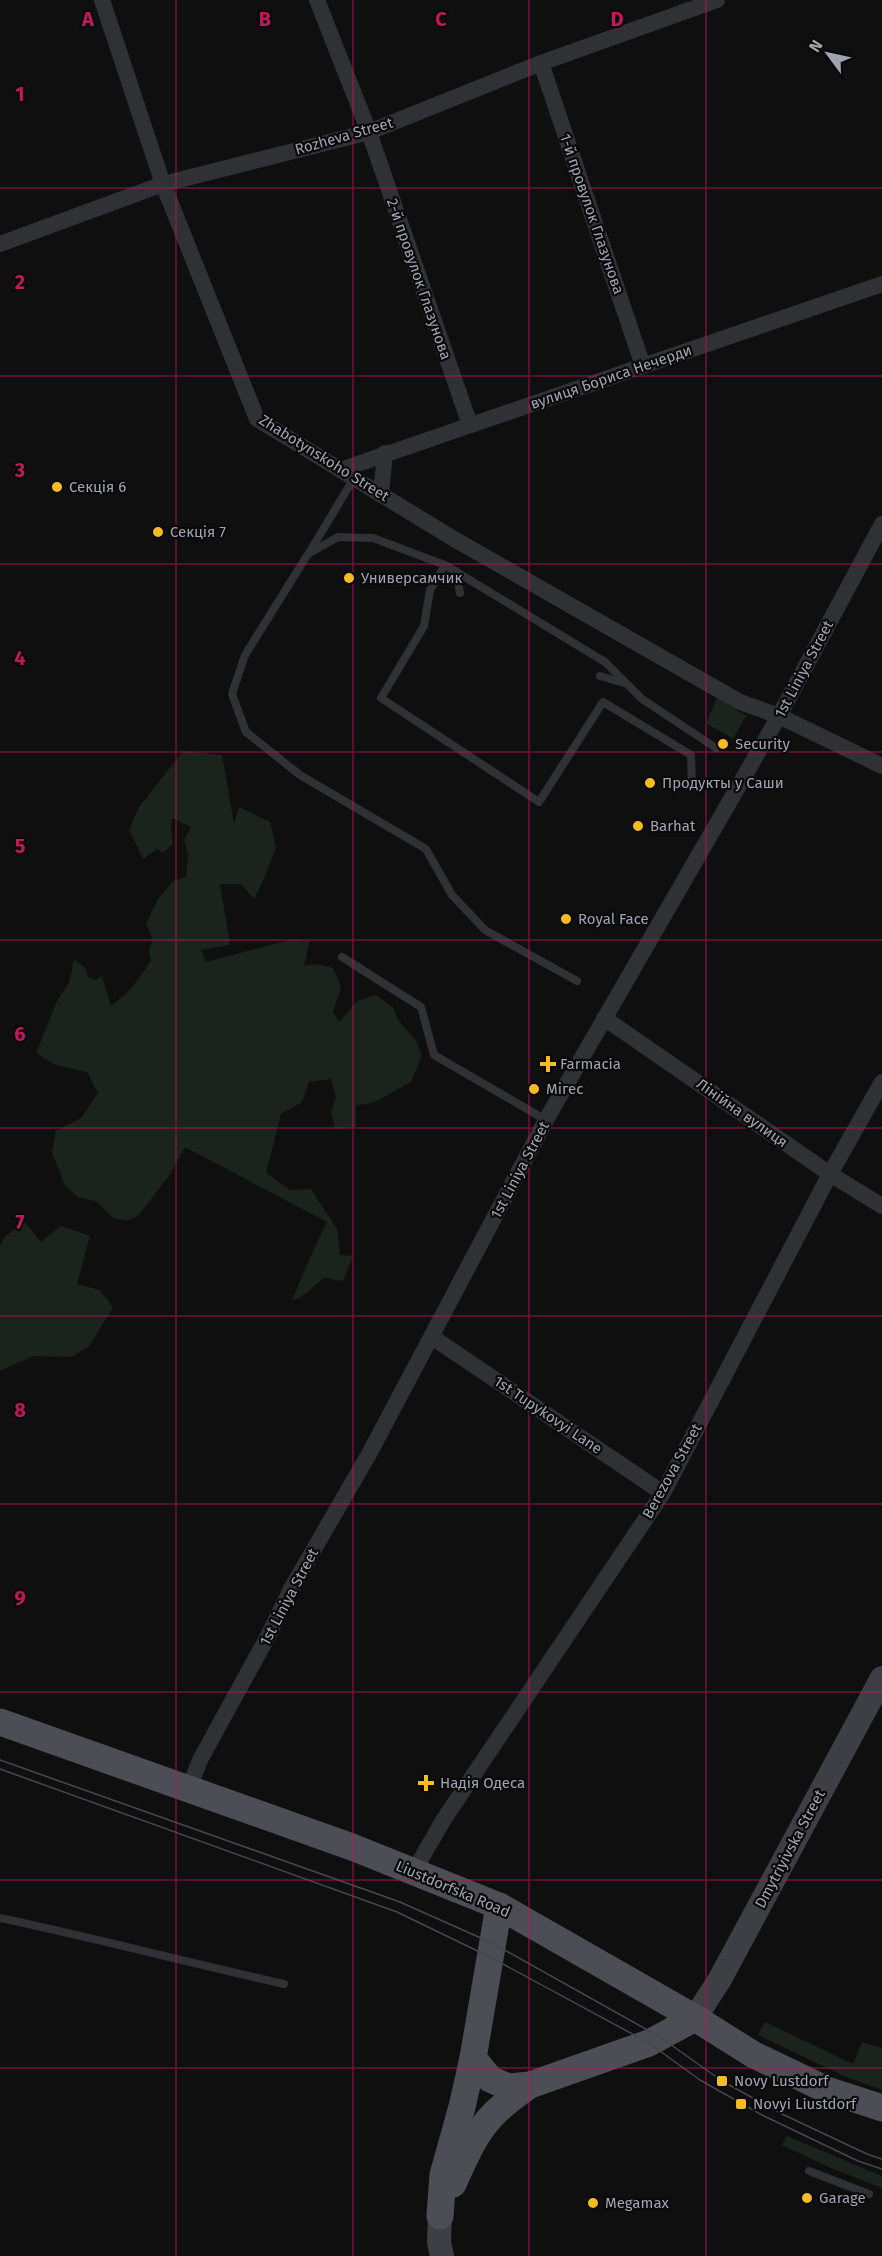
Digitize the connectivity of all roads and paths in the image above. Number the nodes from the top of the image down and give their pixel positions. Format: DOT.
graph roads {
  1 [pos="102,0"];
  2 [pos="317,0"];
  3 [pos="717,0"];
  4 [pos="541,63"];
  5 [pos="369,132"];
  6 [pos="163,184"];
  7 [pos="0,244"];
  8 [pos="882,284"];
  9 [pos="643,366"];
  10 [pos="470,425"];
  11 [pos="385,453"];
  12 [pos="347,474"];
  13 [pos="381,495"];
  14 [pos="882,524"];
  15 [pos="308,554"];
  16 [pos="445,565"];
  17 [pos="456,571"];
  18 [pos="460,592"];
  19 [pos="600,676"];
  20 [pos="627,685"];
  21 [pos="779,716"];
  22 [pos="716,748"];
  23 [pos="882,766"];
  24 [pos="692,787"];
  25 [pos="342,957"];
  26 [pos="578,981"];
  27 [pos="604,1018"];
  28 [pos="882,1082"];
  29 [pos="546,1120"];
  30 [pos="830,1174"];
  31 [pos="882,1206"];
  32 [pos="432,1337"];
  33 [pos="663,1493"];
  34 [pos="882,1678"];
  35 [pos="0,1722"];
  36 [pos="188,1790"];
  37 [pos="414,1871"];
  38 [pos="499,1906"];
  39 [pos="0,1918"];
  40 [pos="284,1984"];
  41 [pos="695,2018"];
  42 [pos="473,2058"];
  43 [pos="530,2085"];
  44 [pos="882,2109"];
  45 [pos="809,2170"];
  46 [pos="869,2194"];
  47 [pos="440,2216"];
  48 [pos="442,2256"];
  1 -- 6 [label="street, Zhabotynskoho Street"];
  2 -- 5 [label="street, 2-й провулок Глазунова"];
  3 -- 4 [label="street, Rozheva Street"];
  4 -- 5 [label="street, Rozheva Street"];
  4 -- 9 [label="street, 1-й провулок Глазунова"];
  5 -- 6 [label="street, Rozheva Street"];
  5 -- 10 [label="street, 2-й провулок Глазунова"];
  6 -- 7 [label="street, Rozheva Street"];
  6 -- 12 [label="street, Zhabotynskoho Street"];
  8 -- 9 [label="street, вулиця Бориса Нечерди"];
  9 -- 10 [label="street, вулиця Бориса Нечерди"];
  10 -- 11 [label="street, вулиця Бориса Нечерди"];
  11 -- 12 [label="street, вулиця Бориса Нечерди"];
  11 -- 13 [label="street"];
  12 -- 13 [label="street, Zhabotynskoho Street"];
  12 -- 15 [label="lane"];
  13 -- 21 [label="street, Zhabotynskoho Street"];
  14 -- 21 [label="street, 1st Liniya Street"];
  15 -- 16 [label="lane"];
  15 -- 26 [label="lane"];
  16 -- 17 [label="lane"];
  16 -- 24 [label="lane"];
  17 -- 18 [label="lane"];
  17 -- 20 [label="lane"];
  19 -- 20 [label="lane"];
  20 -- 22 [label="lane"];
  21 -- 23 [label="street, Zhabotynskoho Street"];
  21 -- 27 [label="street, 1st Liniya Street"];
  25 -- 29 [label="lane"];
  27 -- 29 [label="street, 1st Liniya Street"];
  27 -- 30 [label="street, Лінійна вулиця"];
  28 -- 30 [label="street, Berezova Street"];
  29 -- 32 [label="street, 1st Liniya Street"];
  30 -- 31 [label="street, Лінійна вулиця"];
  30 -- 33 [label="street, Berezova Street"];
  32 -- 33 [label="street, 1st Tupykovyi Lane"];
  32 -- 36 [label="street, 1st Liniya Street"];
  33 -- 37 [label="street, Berezova Street"];
  34 -- 41 [label="main road, Dmytriyivska Street"];
  35 -- 36 [label="main road, Liustdorfska Road"];
  36 -- 37 [label="main road, Liustdorfska Road"];
  37 -- 38 [label="main road, Liustdorfska Road"];
  38 -- 41 [label="main road, Liustdorfska Road"];
  38 -- 42 [label="main road"];
  39 -- 40 [label="lane"];
  41 -- 43 [label="main road"];
  41 -- 44 [label="main road, Liustdorfska Road"];
  42 -- 43 [label="main road"];
  42 -- 47 [label="main road"];
  43 -- 47 [label="main road"];
  45 -- 46 [label="lane"];
  47 -- 48 [label="main road"];
}
